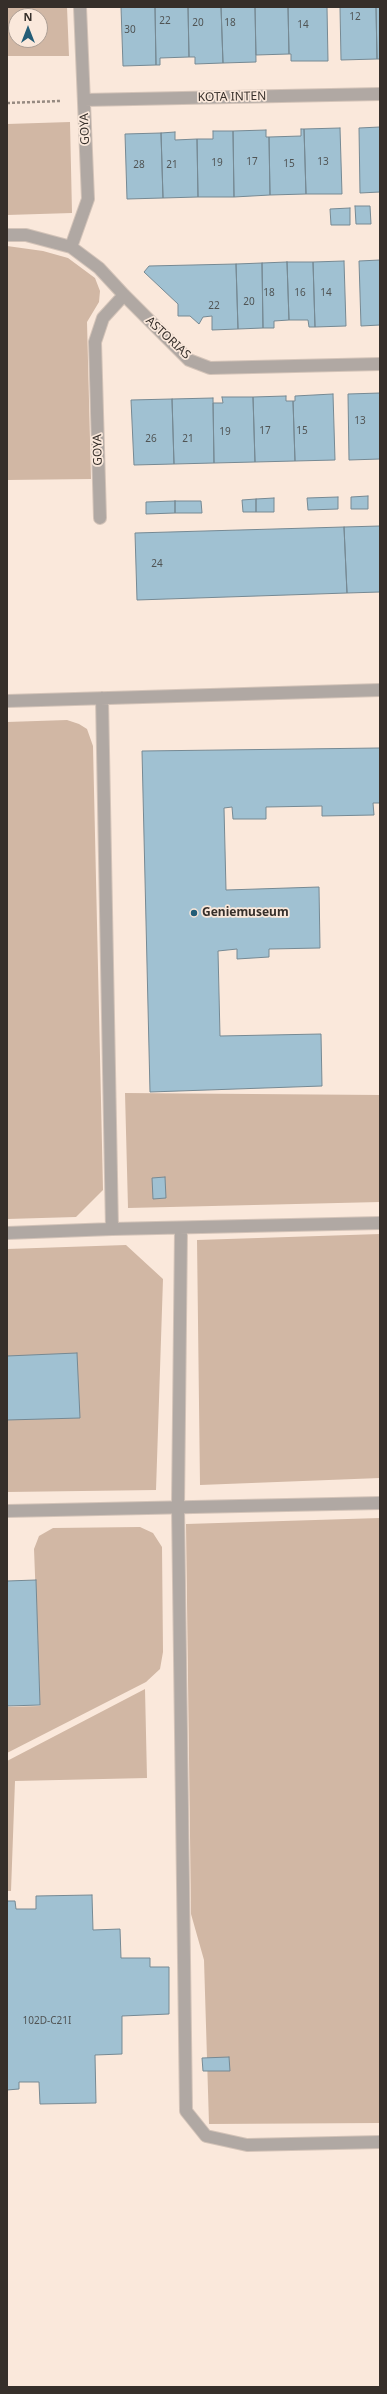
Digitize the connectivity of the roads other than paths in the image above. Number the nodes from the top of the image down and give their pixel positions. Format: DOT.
graph roads {
  1 [pos="80,7"];
  2 [pos="380,94"];
  3 [pos="84,100"];
  4 [pos="7,235"];
  5 [pos="71,247"];
  6 [pos="124,296"];
  7 [pos="380,364"];
  8 [pos="100,518"];
  9 [pos="380,690"];
  10 [pos="102,698"];
  11 [pos="7,701"];
  12 [pos="380,1223"];
  13 [pos="112,1229"];
  14 [pos="181,1229"];
  15 [pos="7,1233"];
  16 [pos="380,1503"];
  17 [pos="178,1507"];
  18 [pos="7,1511"];
  19 [pos="380,2142"];
  1 -- 3 [label="street, GOYA"];
  2 -- 3 [label="street, KOTA INTEN"];
  3 -- 5 [label="street, GOYA"];
  4 -- 5 [label="street, ASTORIAS"];
  5 -- 6 [label="street, ASTORIAS"];
  6 -- 7 [label="street, ASTORIAS"];
  6 -- 8 [label="street, GOYA"];
  9 -- 10 [label="street"];
  10 -- 11 [label="street"];
  10 -- 13 [label="street"];
  12 -- 14 [label="street"];
  13 -- 14 [label="street"];
  13 -- 15 [label="street"];
  14 -- 17 [label="street"];
  16 -- 17 [label="street"];
  17 -- 18 [label="street"];
  17 -- 19 [label="street"];
}
